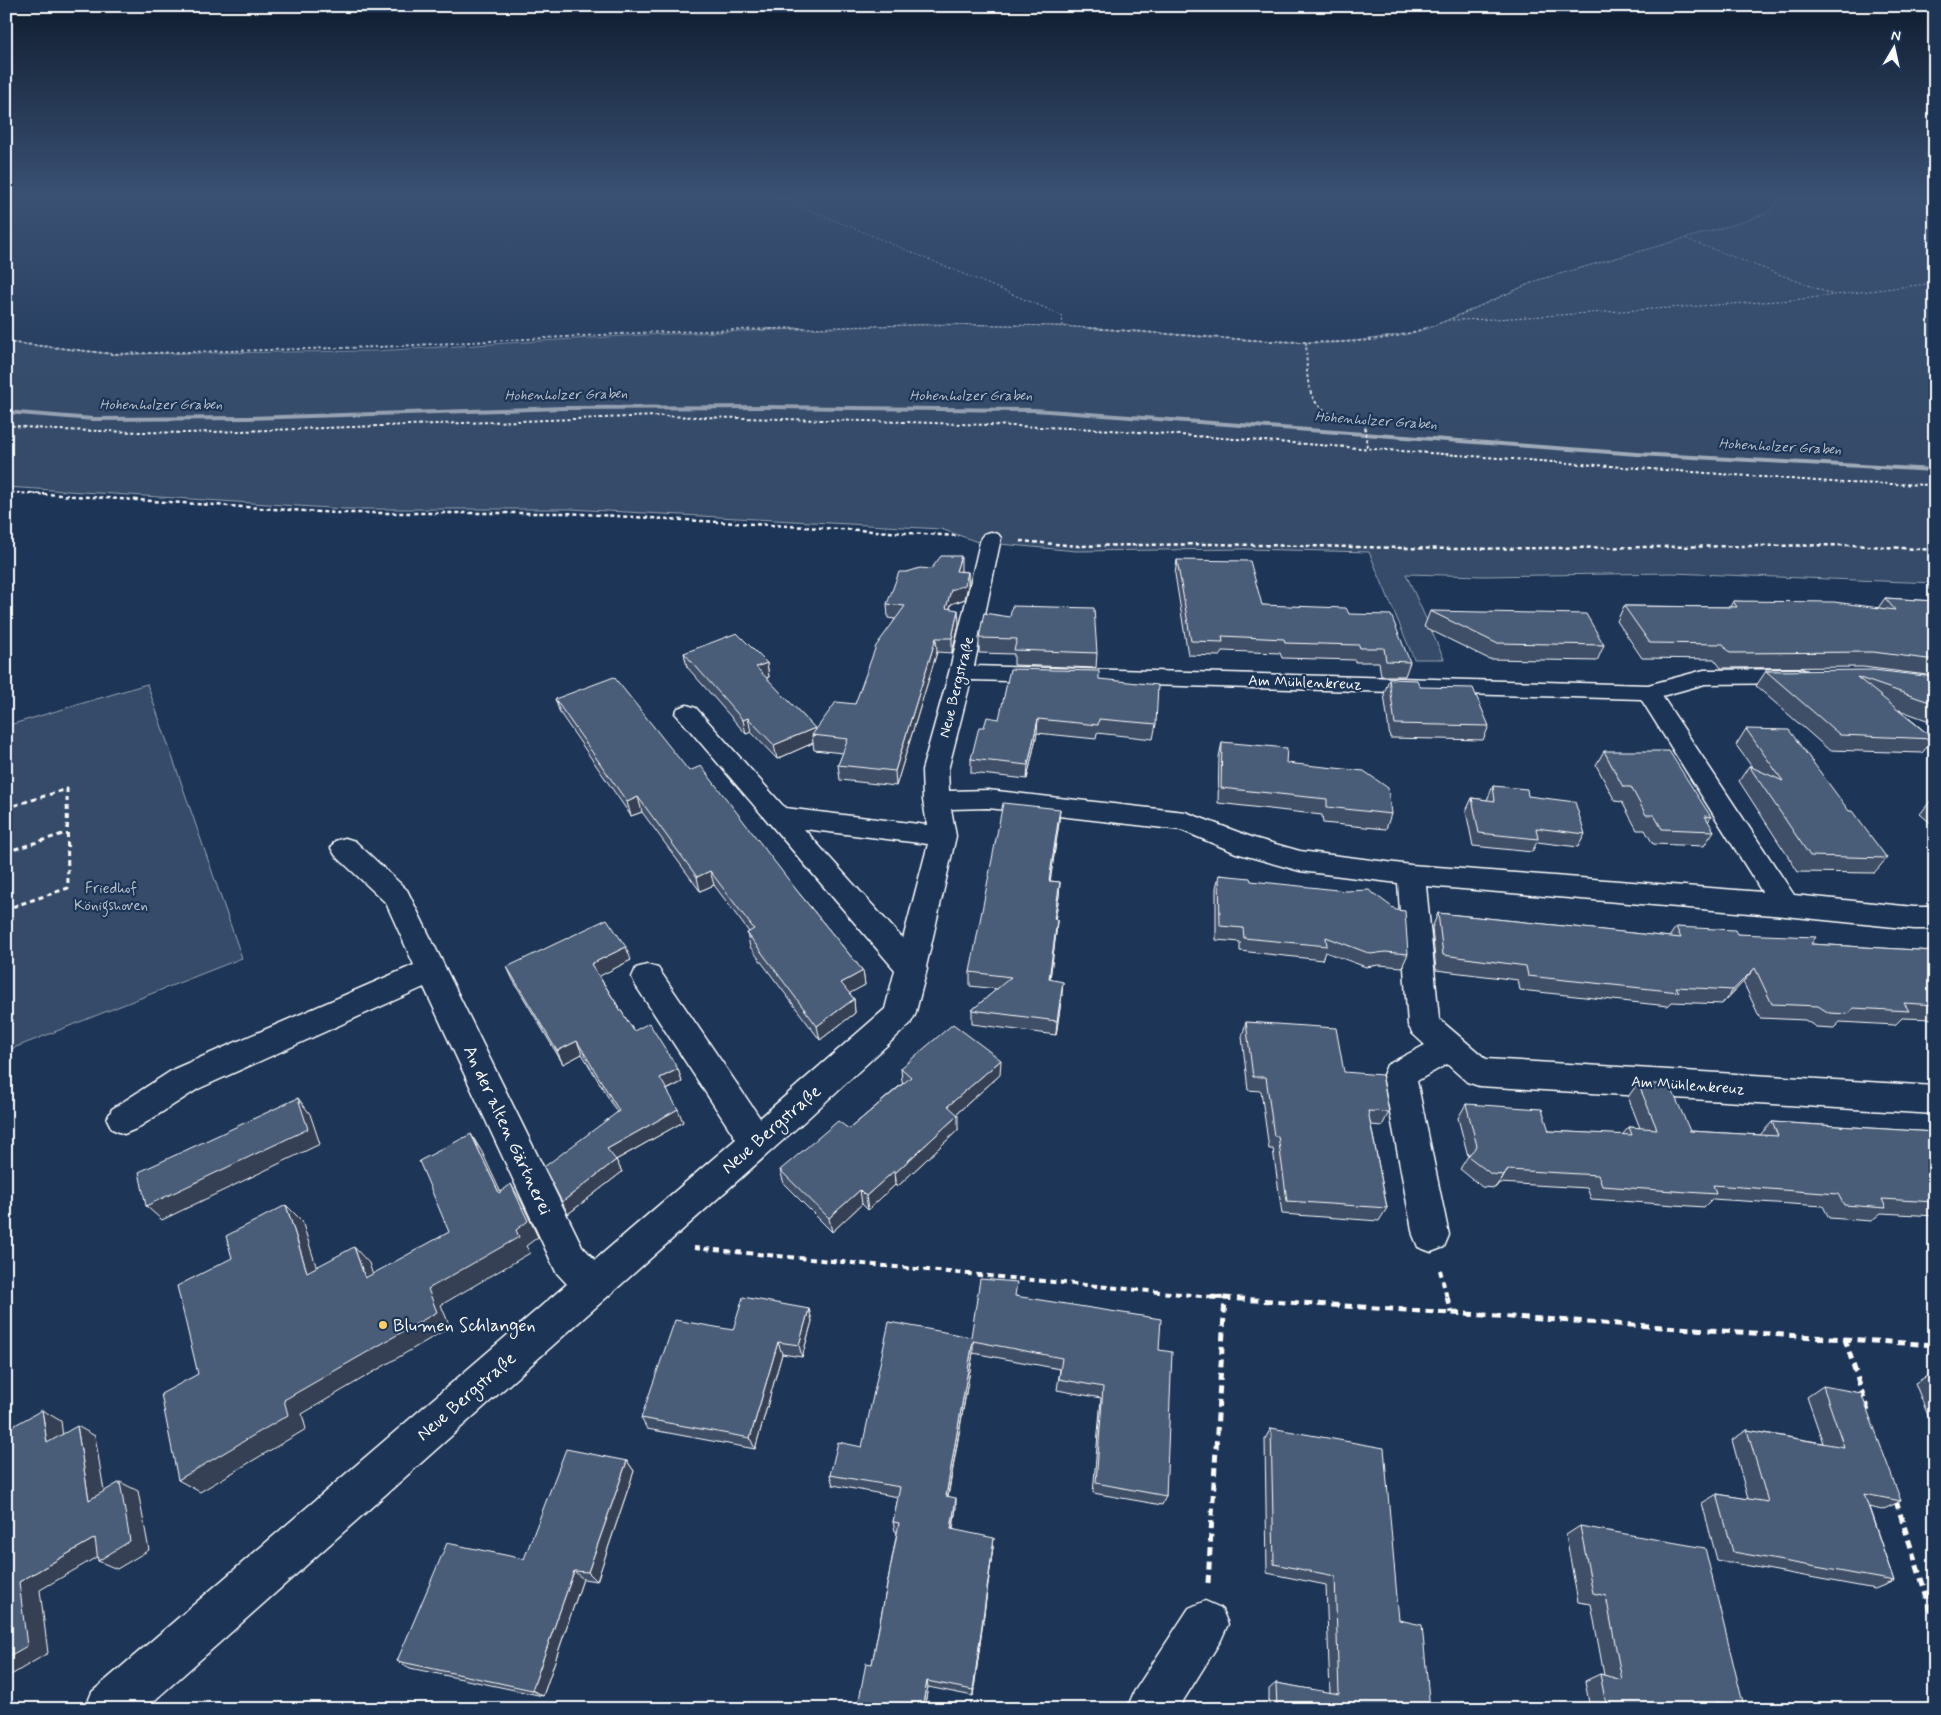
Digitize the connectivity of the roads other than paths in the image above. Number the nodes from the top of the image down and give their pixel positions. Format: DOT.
graph roads {
  1 [pos="991,538"];
  2 [pos="961,672"];
  3 [pos="1823,676"];
  4 [pos="1648,692"];
  5 [pos="687,713"];
  6 [pos="936,800"];
  7 [pos="778,816"];
  8 [pos="943,836"];
  9 [pos="345,848"];
  10 [pos="1411,875"];
  11 [pos="1785,905"];
  12 [pos="1935,918"];
  13 [pos="912,969"];
  14 [pos="432,970"];
  15 [pos="648,977"];
  16 [pos="1450,1047"];
  17 [pos="1935,1100"];
  18 [pos="124,1119"];
  19 [pos="757,1142"];
  20 [pos="1431,1235"];
  21 [pos="592,1285"];
  22 [pos="1205,1624"];
  23 [pos="109,1709"];
  24 [pos="1151,1709"];
  1 -- 2 [label="street, Neue Bergstraße"];
  2 -- 4 [label="street, Am Mühlenkreuz"];
  2 -- 6 [label="street, Neue Bergstraße"];
  3 -- 4 [label="street, Am Mühlenkreuz"];
  4 -- 11 [label="street"];
  5 -- 7 [label="street"];
  6 -- 8 [label="street, Neue Bergstraße"];
  6 -- 10 [label="street"];
  7 -- 8 [label="street"];
  7 -- 13 [label="street"];
  8 -- 13 [label="street, Neue Bergstraße"];
  9 -- 14 [label="street, An der alten Gärtnerei"];
  10 -- 11 [label="street"];
  10 -- 16 [label="street, Am Mühlenkreuz"];
  11 -- 12 [label="street"];
  13 -- 19 [label="street, Neue Bergstraße"];
  14 -- 18 [label="street"];
  14 -- 21 [label="street, An der alten Gärtnerei"];
  15 -- 19 [label="street"];
  16 -- 17 [label="street, Am Mühlenkreuz"];
  16 -- 20 [label="street"];
  19 -- 21 [label="street, Neue Bergstraße"];
  21 -- 23 [label="street, Neue Bergstraße"];
  22 -- 24 [label="street"];
}
